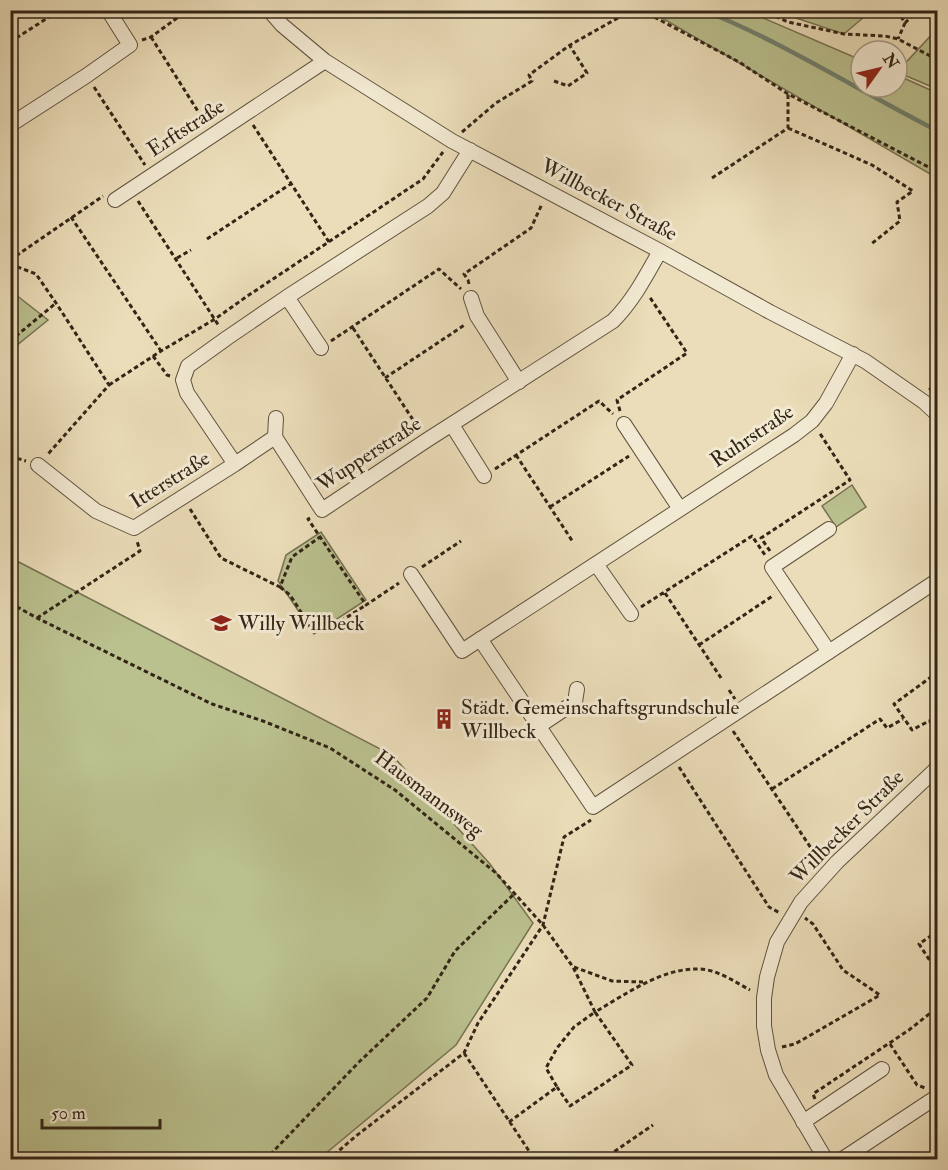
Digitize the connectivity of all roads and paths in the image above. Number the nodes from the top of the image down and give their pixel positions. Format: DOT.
graph roads {
  1 [pos="60,10"];
  2 [pos="108,10"];
  3 [pos="188,10"];
  4 [pos="269,10"];
  5 [pos="632,10"];
  6 [pos="640,10"];
  7 [pos="762,10"];
  8 [pos="897,10"];
  9 [pos="918,10"];
  10 [pos="905,23"];
  11 [pos="151,37"];
  12 [pos="898,39"];
  13 [pos="10,42"];
  14 [pos="130,45"];
  15 [pos="570,45"];
  16 [pos="909,45"];
  17 [pos="938,60"];
  18 [pos="325,61"];
  19 [pos="86,76"];
  20 [pos="554,81"];
  21 [pos="788,93"];
  22 [pos="246,114"];
  23 [pos="10,124"];
  24 [pos="788,128"];
  25 [pos="213,135"];
  26 [pos="452,141"];
  27 [pos="470,150"];
  28 [pos="938,172"];
  29 [pos="152,176"];
  30 [pos="712,178"];
  31 [pos="292,183"];
  32 [pos="131,189"];
  33 [pos="548,192"];
  34 [pos="115,200"];
  35 [pos="71,217"];
  36 [pos="207,239"];
  37 [pos="329,242"];
  38 [pos="870,245"];
  39 [pos="191,250"];
  40 [pos="660,251"];
  41 [pos="176,259"];
  42 [pos="10,262"];
  43 [pos="642,285"];
  44 [pos="288,297"];
  45 [pos="471,298"];
  46 [pos="56,303"];
  47 [pos="477,316"];
  48 [pos="215,319"];
  49 [pos="353,328"];
  50 [pos="227,338"];
  51 [pos="10,341"];
  52 [pos="321,348"];
  53 [pos="161,351"];
  54 [pos="853,354"];
  55 [pos="153,356"];
  56 [pos="385,378"];
  57 [pos="183,380"];
  58 [pos="519,382"];
  59 [pos="109,385"];
  60 [pos="938,414"];
  61 [pos="276,418"];
  62 [pos="812,421"];
  63 [pos="624,424"];
  64 [pos="452,425"];
  65 [pos="275,437"];
  66 [pos="426,440"];
  67 [pos="640,449"];
  68 [pos="516,455"];
  69 [pos="235,464"];
  70 [pos="38,465"];
  71 [pos="484,476"];
  72 [pos="182,498"];
  73 [pos="550,507"];
  74 [pos="322,510"];
  75 [pos="680,510"];
  76 [pos="134,528"];
  77 [pos="829,529"];
  78 [pos="320,537"];
  79 [pos="461,541"];
  80 [pos="573,542"];
  81 [pos="596,564"];
  82 [pos="775,565"];
  83 [pos="411,574"];
  84 [pos="938,580"];
  85 [pos="279,587"];
  86 [pos="786,587"];
  87 [pos="665,593"];
  88 [pos="10,603"];
  89 [pos="366,605"];
  90 [pos="631,614"];
  91 [pos="37,618"];
  92 [pos="480,639"];
  93 [pos="699,645"];
  94 [pos="829,652"];
  95 [pos="938,672"];
  96 [pos="722,678"];
  97 [pos="577,689"];
  98 [pos="726,719"];
  99 [pos="903,719"];
  100 [pos="539,726"];
  101 [pos="938,727"];
  102 [pos="671,755"];
  103 [pos="938,766"];
  104 [pos="772,789"];
  105 [pos="593,807"];
  106 [pos="830,869"];
  107 [pos="514,893"];
  108 [pos="792,915"];
  109 [pos="543,925"];
  110 [pos="938,931"];
  111 [pos="573,967"];
  112 [pos="938,973"];
  113 [pos="645,982"];
  114 [pos="764,998"];
  115 [pos="938,1007"];
  116 [pos="595,1012"];
  117 [pos="890,1044"];
  118 [pos="768,1050"];
  119 [pos="464,1053"];
  120 [pos="882,1069"];
  121 [pos="916,1085"];
  122 [pos="557,1088"];
  123 [pos="813,1094"];
  124 [pos="938,1096"];
  125 [pos="509,1122"];
  126 [pos="803,1122"];
  127 [pos="653,1125"];
  128 [pos="265,1160"];
  129 [pos="328,1160"];
  130 [pos="535,1160"];
  131 [pos="602,1160"];
  132 [pos="826,1160"];
  133 [pos="841,1160"];
  1 -- 13 [label="path"];
  2 -- 14 [label="street"];
  3 -- 11 [label="path"];
  4 -- 18 [label="street, Willbecker Straße"];
  5 -- 15 [label="path"];
  6 -- 21 [label="path"];
  7 -- 12 [label="path"];
  8 -- 10 [label="path"];
  9 -- 10 [label="path"];
  10 -- 12 [label="path"];
  11 -- 14 [label="path"];
  11 -- 25 [label="path"];
  14 -- 19 [label="street"];
  15 -- 20 [label="path"];
  15 -- 26 [label="path"];
  16 -- 17 [label="path"];
  18 -- 22 [label="street, Erftstraße"];
  18 -- 26 [label="street, Willbecker Straße"];
  19 -- 23 [label="street"];
  19 -- 29 [label="path"];
  21 -- 24 [label="path"];
  21 -- 28 [label="path"];
  22 -- 25 [label="street, Erftstraße"];
  22 -- 31 [label="path"];
  24 -- 30 [label="path"];
  24 -- 38 [label="path"];
  25 -- 29 [label="street, Erftstraße"];
  26 -- 27 [label="street, Willbecker Straße"];
  26 -- 37 [label="path"];
  27 -- 33 [label="street, Willbecker Straße"];
  27 -- 44 [label="street"];
  29 -- 32 [label="street, Erftstraße"];
  31 -- 36 [label="path"];
  31 -- 37 [label="path"];
  32 -- 34 [label="street, Erftstraße"];
  32 -- 41 [label="path"];
  33 -- 40 [label="street, Willbecker Straße"];
  33 -- 45 [label="path"];
  34 -- 35 [label="path"];
  35 -- 42 [label="path"];
  35 -- 53 [label="path"];
  37 -- 48 [label="path"];
  39 -- 41 [label="path"];
  40 -- 43 [label="street, Wupperstraße"];
  40 -- 54 [label="street, Willbecker Straße"];
  41 -- 48 [label="path"];
  42 -- 46 [label="path"];
  43 -- 58 [label="street, Wupperstraße"];
  43 -- 63 [label="path"];
  44 -- 50 [label="street"];
  44 -- 52 [label="street"];
  45 -- 47 [label="street"];
  45 -- 49 [label="path"];
  46 -- 51 [label="path"];
  46 -- 59 [label="path"];
  47 -- 56 [label="path"];
  47 -- 58 [label="street"];
  48 -- 50 [label="path"];
  48 -- 53 [label="path"];
  49 -- 52 [label="path"];
  49 -- 56 [label="path"];
  50 -- 57 [label="street"];
  53 -- 55 [label="path"];
  54 -- 60 [label="street, Willbecker Straße"];
  54 -- 62 [label="street, Ruhrstraße"];
  55 -- 57 [label="path"];
  55 -- 59 [label="path"];
  56 -- 66 [label="path"];
  57 -- 69 [label="street"];
  58 -- 64 [label="street, Wupperstraße"];
  59 -- 70 [label="path"];
  61 -- 65 [label="street"];
  62 -- 75 [label="street, Ruhrstraße"];
  62 -- 82 [label="path"];
  63 -- 67 [label="street"];
  63 -- 68 [label="path"];
  64 -- 66 [label="street, Wupperstraße"];
  64 -- 71 [label="street, Wupperstraße"];
  65 -- 69 [label="street"];
  65 -- 74 [label="street, Wupperstraße"];
  66 -- 74 [label="street, Wupperstraße"];
  67 -- 73 [label="path"];
  67 -- 75 [label="street"];
  68 -- 71 [label="path"];
  68 -- 73 [label="path"];
  69 -- 72 [label="street, Itterstraße"];
  70 -- 76 [label="street, Itterstraße"];
  72 -- 76 [label="street, Itterstraße"];
  72 -- 85 [label="path"];
  73 -- 80 [label="path"];
  74 -- 78 [label="path"];
  75 -- 81 [label="street, Ruhrstraße"];
  76 -- 91 [label="path"];
  77 -- 82 [label="street"];
  78 -- 85 [label="path"];
  78 -- 89 [label="path"];
  79 -- 83 [label="path"];
  81 -- 90 [label="street"];
  81 -- 92 [label="street, Ruhrstraße"];
  82 -- 86 [label="street"];
  82 -- 87 [label="path"];
  83 -- 89 [label="path"];
  83 -- 92 [label="street, Ruhrstraße"];
  84 -- 94 [label="street"];
  85 -- 89 [label="path"];
  86 -- 93 [label="path"];
  86 -- 94 [label="street"];
  87 -- 90 [label="path"];
  87 -- 93 [label="path"];
  88 -- 91 [label="path, Hausmannsweg"];
  91 -- 107 [label="path, Hausmannsweg"];
  92 -- 100 [label="street"];
  93 -- 96 [label="path"];
  94 -- 98 [label="street"];
  95 -- 99 [label="path"];
  97 -- 100 [label="street"];
  98 -- 102 [label="street"];
  98 -- 104 [label="path"];
  99 -- 101 [label="path"];
  99 -- 104 [label="path"];
  100 -- 105 [label="street"];
  102 -- 105 [label="street"];
  102 -- 108 [label="path"];
  103 -- 106 [label="street, Willbecker Straße"];
  104 -- 106 [label="path"];
  105 -- 109 [label="path"];
  106 -- 108 [label="street, Willbecker Straße"];
  107 -- 109 [label="path, Hausmannsweg"];
  107 -- 128 [label="path"];
  108 -- 114 [label="street, Willbecker Straße"];
  108 -- 118 [label="path"];
  109 -- 111 [label="path, Hausmannsweg"];
  109 -- 119 [label="path"];
  110 -- 112 [label="path"];
  111 -- 113 [label="path"];
  111 -- 116 [label="path, Hausmannsweg"];
  113 -- 114 [label="path"];
  113 -- 116 [label="path"];
  114 -- 118 [label="street, Willbecker Straße"];
  115 -- 117 [label="path"];
  116 -- 122 [label="path"];
  116 -- 122 [label="path, Hausmannsweg"];
  117 -- 121 [label="path"];
  117 -- 123 [label="path"];
  118 -- 126 [label="street, Willbecker Straße"];
  119 -- 125 [label="path"];
  119 -- 129 [label="path"];
  120 -- 126 [label="street"];
  122 -- 125 [label="path"];
  124 -- 133 [label="street"];
  125 -- 130 [label="path"];
  126 -- 132 [label="street, Willbecker Straße"];
  127 -- 131 [label="path"];
}
